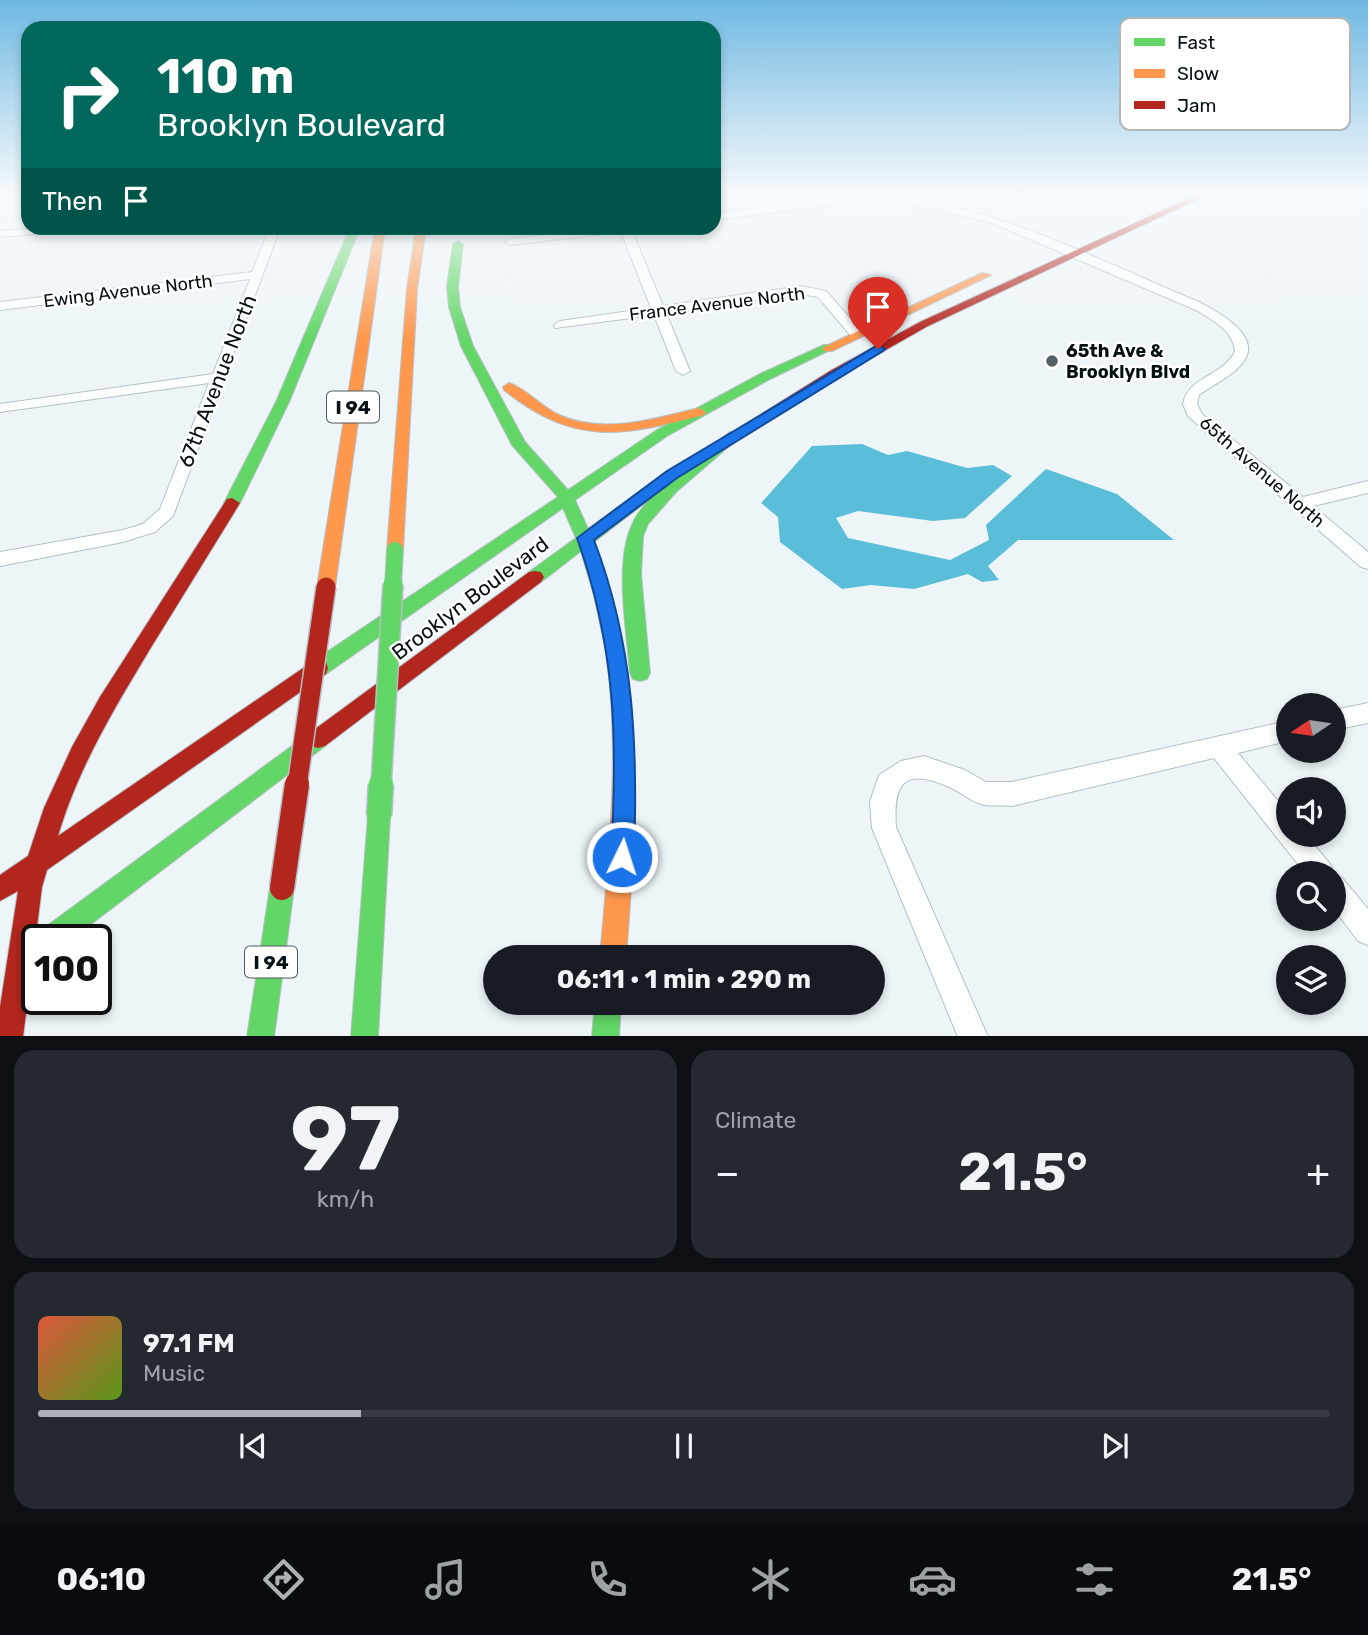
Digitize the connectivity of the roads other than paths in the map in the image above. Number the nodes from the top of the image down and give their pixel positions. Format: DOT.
graph roads {
  1 [pos="269,243"];
  2 [pos="349,243"];
  3 [pos="378,243"];
  4 [pos="419,243"];
  5 [pos="631,243"];
  6 [pos="1048,243"];
  7 [pos="1056,243"];
  8 [pos="1096,243"];
  9 [pos="457,244"];
  10 [pos="1052,245"];
  11 [pos="1073,254"];
  12 [pos="1027,257"];
  13 [pos="1004,267"];
  14 [pos="257,275"];
  15 [pos="0,306"];
  16 [pos="658,310"];
  17 [pos="473,312"];
  18 [pos="560,325"];
  19 [pos="856,333"];
  20 [pos="683,371"];
  21 [pos="218,377"];
  22 [pos="0,408"];
  23 [pos="699,411"];
  24 [pos="526,418"];
  25 [pos="735,435"];
  26 [pos="542,449"];
  27 [pos="554,480"];
  28 [pos="1368,487"];
  29 [pos="566,497"];
  30 [pos="1299,504"];
  31 [pos="585,538"];
  32 [pos="0,559"];
  33 [pos="1368,562"];
  34 [pos="640,686"];
  35 [pos="1368,713"];
  36 [pos="1346,718"];
  37 [pos="1276,734"];
  38 [pos="641,744"];
  39 [pos="1219,747"];
  40 [pos="1276,817"];
  41 [pos="1300,847"];
  42 [pos="1311,861"];
  43 [pos="36,864"];
  44 [pos="0,889"];
  45 [pos="1346,903"];
  46 [pos="25,924"];
  47 [pos="70,924"];
  48 [pos="1368,931"];
  49 [pos="614,945"];
  50 [pos="620,945"];
  51 [pos="21,961"];
  52 [pos="21,966"];
  53 [pos="0,976"];
  54 [pos="9,1036"];
  55 [pos="260,1036"];
  56 [pos="364,1036"];
  57 [pos="973,1036"];
  1 -- 14 [label="street, 67th Avenue North"];
  2 -- 43 [label="main road"];
  3 -- 55 [label="main road, I 94, bridge"];
  4 -- 56 [label="main road, I 94, bridge"];
  5 -- 16 [label="street"];
  6 -- 10 [label="street, 65th Avenue North"];
  7 -- 10 [label="main road"];
  8 -- 11 [label="main road, Brooklyn Boulevard"];
  9 -- 17 [label="main road"];
  9 -- 27 [label="main road"];
  10 -- 11 [label="street, 65th Avenue North"];
  10 -- 12 [label="main road"];
  11 -- 25 [label="main road, Brooklyn Boulevard"];
  11 -- 30 [label="street, 65th Avenue North"];
  13 -- 19 [label="main road, Brooklyn Boulevard"];
  14 -- 15 [label="street, Ewing Avenue North"];
  14 -- 21 [label="street, 67th Avenue North"];
  16 -- 18 [label="street, France Avenue North"];
  16 -- 19 [label="street, France Avenue North"];
  16 -- 20 [label="street"];
  19 -- 23 [label="main road, Brooklyn Boulevard"];
  21 -- 22 [label="street"];
  21 -- 32 [label="street, 67th Avenue North"];
  23 -- 24 [label="main road"];
  23 -- 29 [label="main road, Brooklyn Boulevard"];
  25 -- 31 [label="main road, Brooklyn Boulevard"];
  25 -- 34 [label="main road"];
  26 -- 27 [label="main road"];
  27 -- 29 [label="main road"];
  28 -- 30 [label="street"];
  29 -- 31 [label="main road"];
  29 -- 43 [label="main road, Brooklyn Boulevard"];
  30 -- 33 [label="street, 65th Avenue North"];
  31 -- 47 [label="main road, Brooklyn Boulevard"];
  31 -- 49 [label="main road"];
  35 -- 36 [label="street"];
  37 -- 39 [label="street"];
  38 -- 50 [label="main road"];
  39 -- 40 [label="street"];
  39 -- 57 [label="street"];
  41 -- 42 [label="street"];
  43 -- 44 [label="main road, Brooklyn Boulevard"];
  43 -- 46 [label="main road"];
  45 -- 48 [label="street"];
  51 -- 53 [label="main road"];
  52 -- 54 [label="main road"];
}
